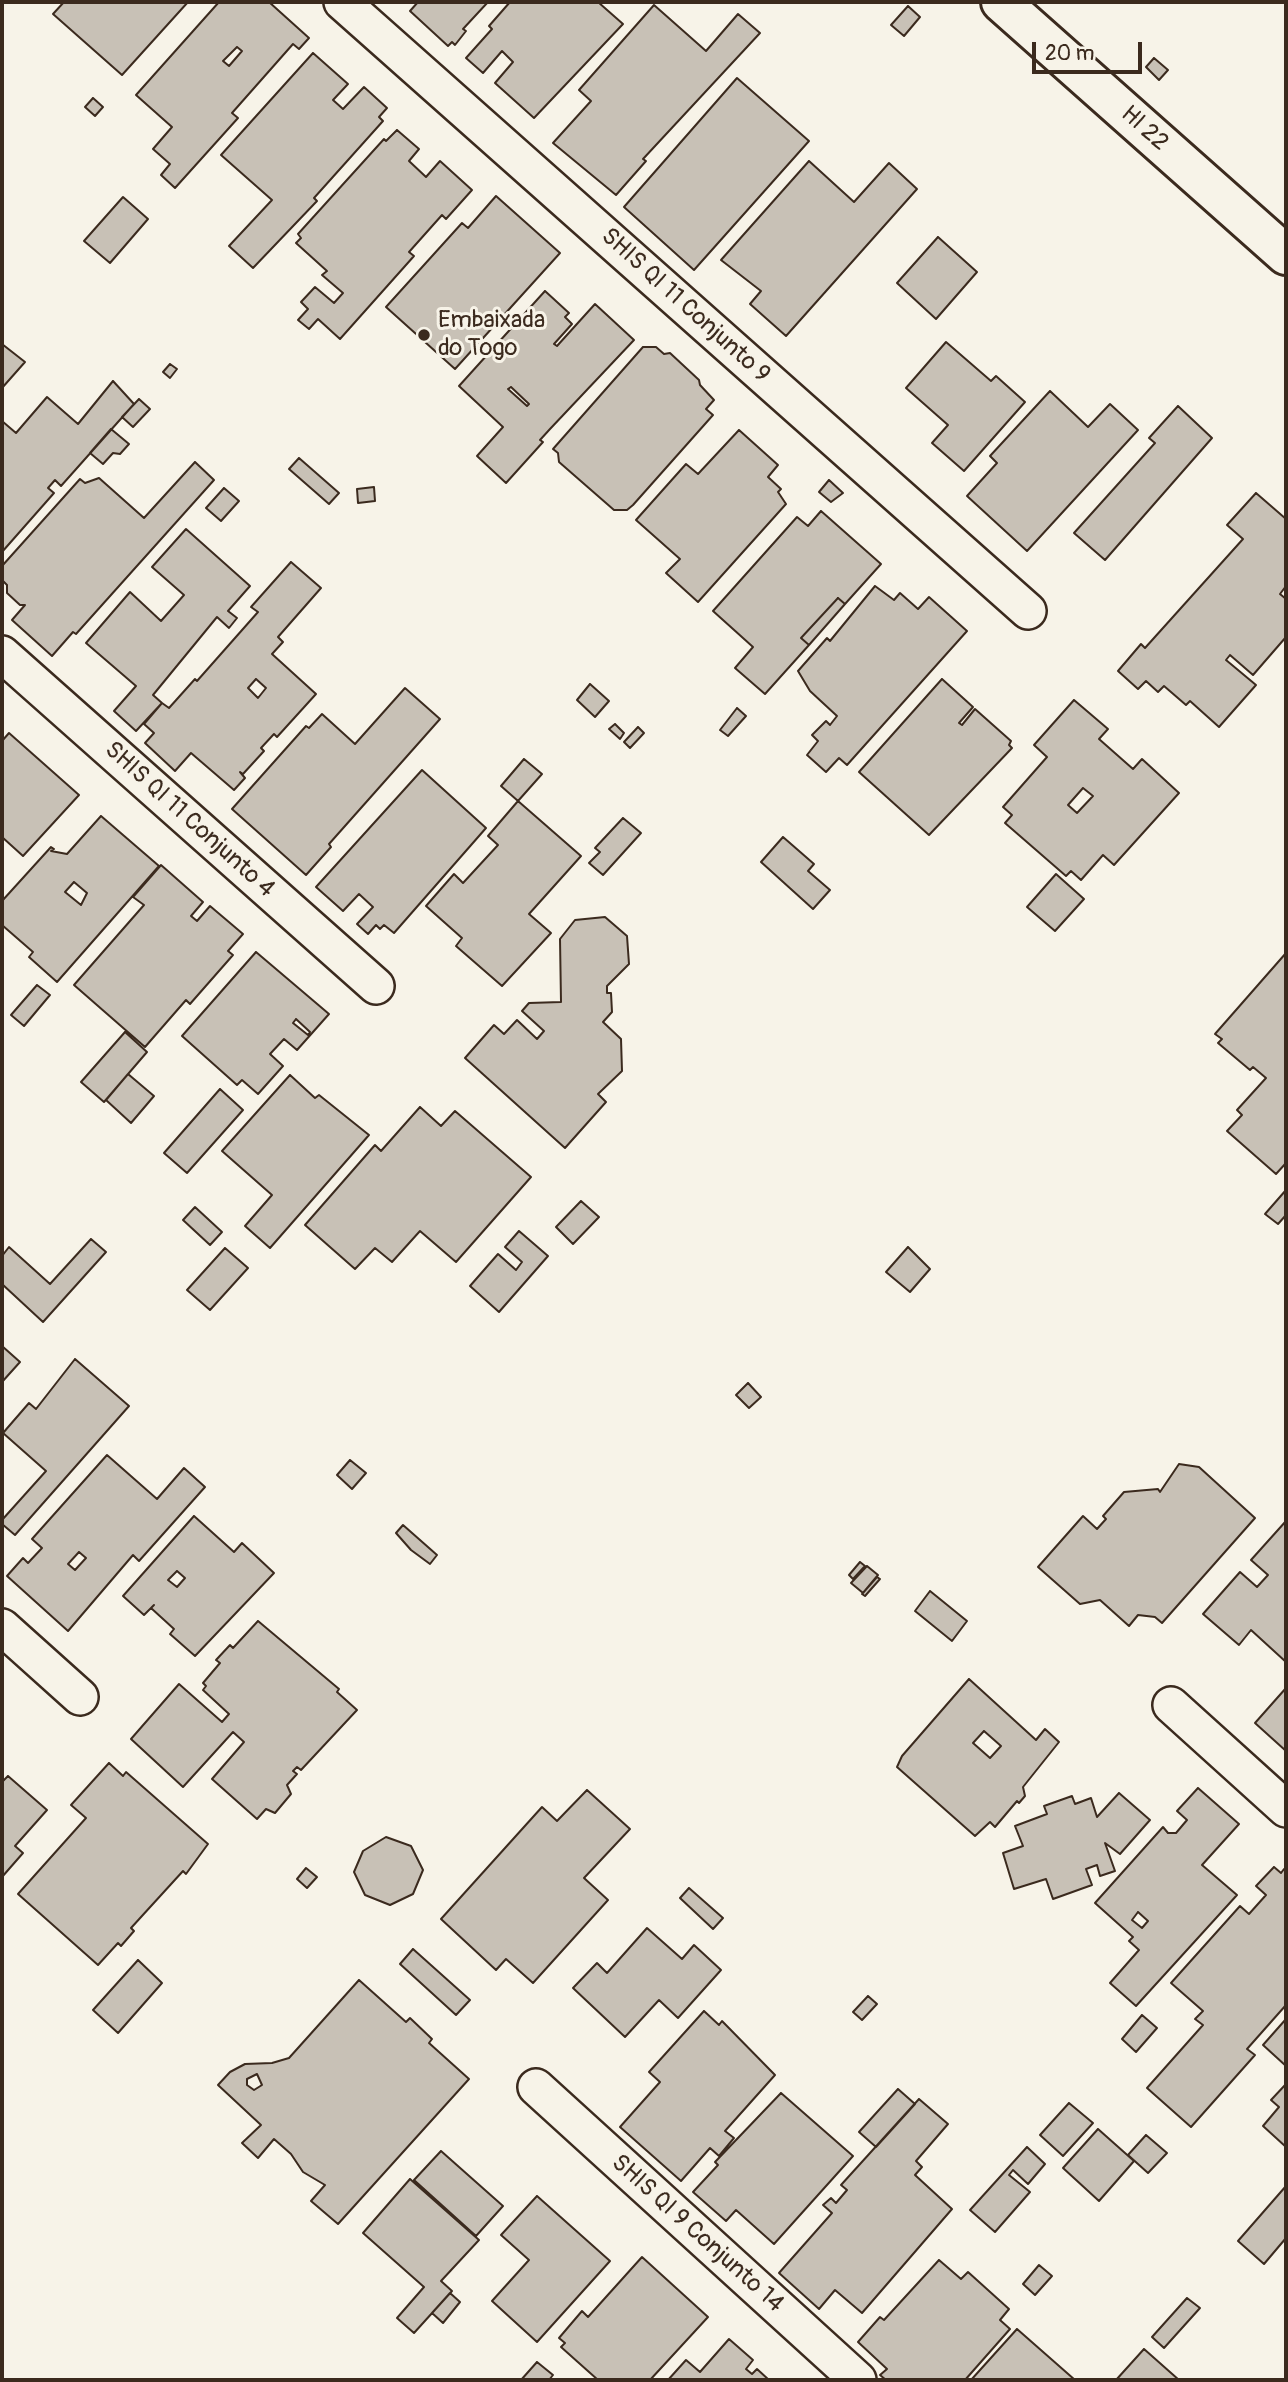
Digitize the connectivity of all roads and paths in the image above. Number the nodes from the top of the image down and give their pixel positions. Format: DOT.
graph roads {
  1 [pos="341,2"];
  2 [pos="1001,2"];
  3 [pos="1286,255"];
  4 [pos="1028,611"];
  5 [pos="2,654"];
  6 [pos="376,986"];
  7 [pos="2,1627"];
  8 [pos="80,1697"];
  9 [pos="1171,1705"];
  10 [pos="1286,1809"];
  11 [pos="536,2087"];
  12 [pos="858,2380"];
  1 -- 4 [label="street, SHIS QI 11 Conjunto 9"];
  2 -- 3 [label="street, HI 22"];
  5 -- 6 [label="street, SHIS QI 11 Conjunto 4"];
  7 -- 8 [label="street"];
  9 -- 10 [label="street"];
  11 -- 12 [label="street, SHIS QI 9 Conjunto 14"];
}
